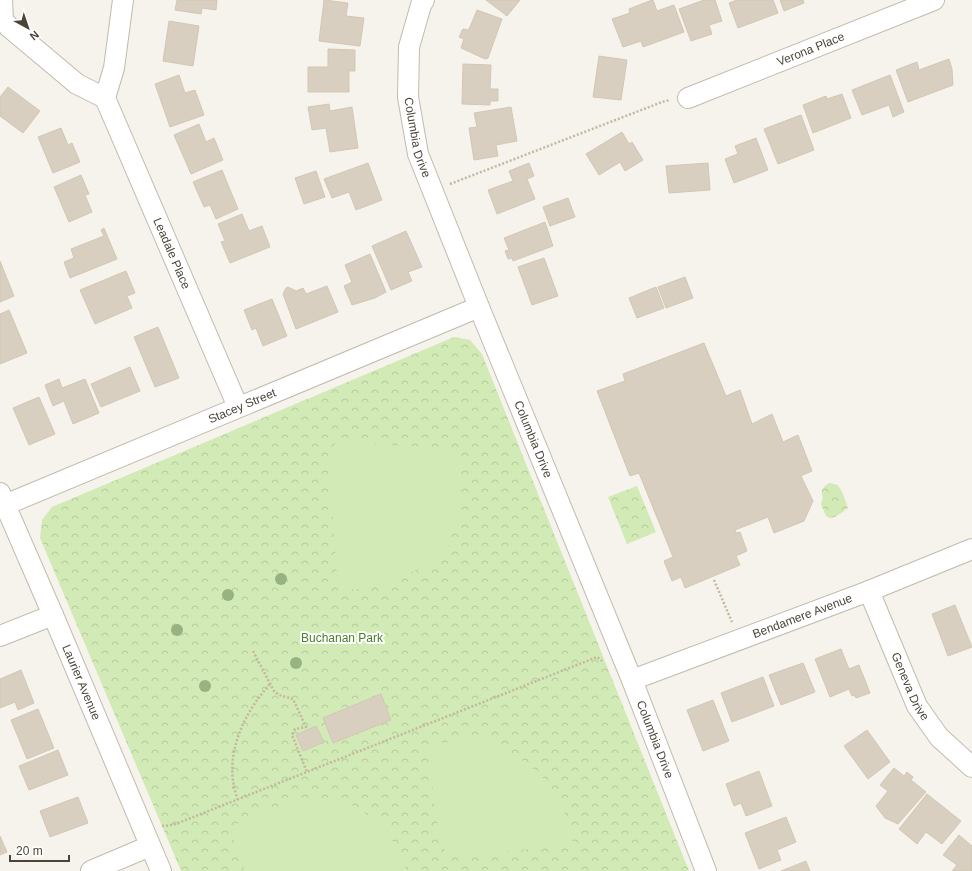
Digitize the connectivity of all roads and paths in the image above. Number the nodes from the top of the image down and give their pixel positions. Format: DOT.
graph roads {
  1 [pos="2,0"];
  2 [pos="123,0"];
  3 [pos="424,0"];
  4 [pos="934,0"];
  5 [pos="105,98"];
  6 [pos="688,98"];
  7 [pos="433,191"];
  8 [pos="479,307"];
  9 [pos="238,407"];
  10 [pos="3,499"];
  11 [pos="972,549"];
  12 [pos="714,580"];
  13 [pos="869,591"];
  14 [pos="53,615"];
  15 [pos="0,636"];
  16 [pos="739,640"];
  17 [pos="253,651"];
  18 [pos="623,660"];
  19 [pos="632,680"];
  20 [pos="270,684"];
  21 [pos="972,767"];
  22 [pos="307,772"];
  23 [pos="238,800"];
  24 [pos="142,828"];
  25 [pos="150,846"];
  26 [pos="91,871"];
  27 [pos="161,871"];
  28 [pos="706,871"];
  1 -- 5 [label="street"];
  2 -- 5 [label="street"];
  3 -- 7 [label="street, Columbia Drive"];
  4 -- 6 [label="street, Verona Place"];
  5 -- 9 [label="street, Leadale Place"];
  6 -- 7 [label="path"];
  7 -- 8 [label="street, Columbia Drive"];
  8 -- 9 [label="street, Stacey Street"];
  8 -- 18 [label="street, Columbia Drive"];
  9 -- 10 [label="street, Stacey Street"];
  10 -- 14 [label="street, Laurier Avenue"];
  11 -- 13 [label="street, Bendamere Avenue"];
  12 -- 16 [label="path"];
  13 -- 16 [label="street, Bendamere Avenue"];
  13 -- 21 [label="street, Geneva Drive"];
  14 -- 15 [label="street"];
  14 -- 24 [label="street, Laurier Avenue"];
  16 -- 19 [label="street, Bendamere Avenue"];
  17 -- 20 [label="path"];
  18 -- 19 [label="street, Columbia Drive"];
  18 -- 22 [label="path"];
  19 -- 28 [label="street, Columbia Drive"];
  20 -- 22 [label="path"];
  20 -- 23 [label="path"];
  22 -- 23 [label="path"];
  23 -- 24 [label="path"];
  24 -- 25 [label="street, Laurier Avenue"];
  25 -- 26 [label="street"];
  25 -- 27 [label="street, Laurier Avenue"];
}
